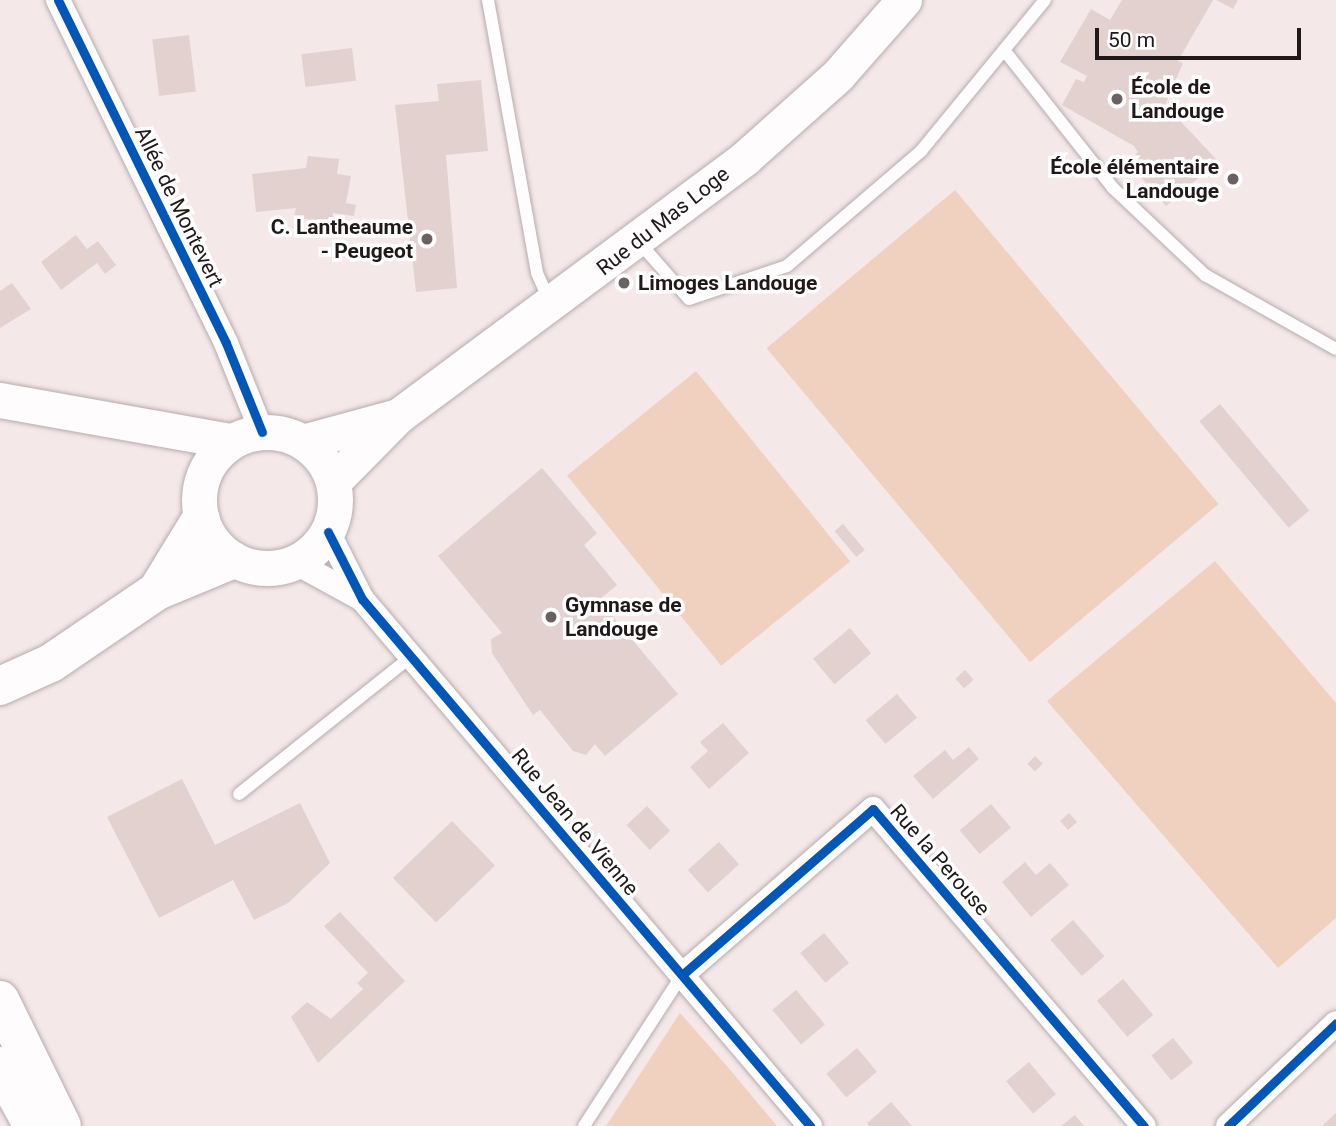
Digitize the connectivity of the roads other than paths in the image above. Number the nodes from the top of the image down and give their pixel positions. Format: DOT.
graph roads {
  1 [pos="58,0"];
  2 [pos="488,0"];
  3 [pos="904,0"];
  4 [pos="1045,0"];
  5 [pos="1004,50"];
  6 [pos="638,241"];
  7 [pos="551,305"];
  8 [pos="1336,349"];
  9 [pos="0,400"];
  10 [pos="398,416"];
  11 [pos="166,433"];
  12 [pos="247,437"];
  13 [pos="303,442"];
  14 [pos="333,482"];
  15 [pos="200,507"];
  16 [pos="328,532"];
  17 [pos="233,559"];
  18 [pos="296,563"];
  19 [pos="157,591"];
  20 [pos="362,598"];
  21 [pos="412,656"];
  22 [pos="51,663"];
  23 [pos="0,686"];
  24 [pos="0,714"];
  25 [pos="239,794"];
  26 [pos="682,975"];
  27 [pos="0,1000"];
  28 [pos="1336,1023"];
  29 [pos="0,1066"];
  30 [pos="33,1126"];
  31 [pos="62,1126"];
  32 [pos="584,1126"];
  33 [pos="810,1126"];
  34 [pos="1144,1126"];
  35 [pos="1228,1126"];
  1 -- 12 [label="street, Allée de Montevert"];
  2 -- 7 [label="lane"];
  3 -- 6 [label="main road, Rue du Mas Loge"];
  4 -- 5 [label="lane"];
  5 -- 6 [label="lane"];
  5 -- 8 [label="lane"];
  6 -- 7 [label="main road, Rue du Mas Loge"];
  7 -- 10 [label="main road, Rue du Mas Loge"];
  9 -- 11 [label="main road"];
  10 -- 13 [label="main road, Rue du Mas Loge"];
  10 -- 14 [label="main road, Rue du Mas Loge"];
  11 -- 12 [label="main road"];
  11 -- 15 [label="main road"];
  12 -- 13 [label="main road"];
  12 -- 15 [label="main road"];
  13 -- 14 [label="main road"];
  14 -- 16 [label="main road"];
  15 -- 17 [label="main road"];
  15 -- 19 [label="highway"];
  16 -- 18 [label="main road"];
  16 -- 20 [label="street, Rue Jean de Vienne"];
  17 -- 18 [label="main road"];
  17 -- 19 [label="highway"];
  18 -- 20 [label="street"];
  19 -- 22 [label="highway"];
  20 -- 21 [label="street, Rue Jean de Vienne"];
  21 -- 25 [label="lane"];
  21 -- 26 [label="street, Rue Jean de Vienne"];
  22 -- 23 [label="highway"];
  22 -- 24 [label="highway"];
  26 -- 32 [label="lane"];
  26 -- 33 [label="street, Rue Jean de Vienne"];
  26 -- 34 [label="street, Rue la Perouse"];
  27 -- 31 [label="highway"];
  28 -- 35 [label="street"];
  29 -- 30 [label="highway"];
}
